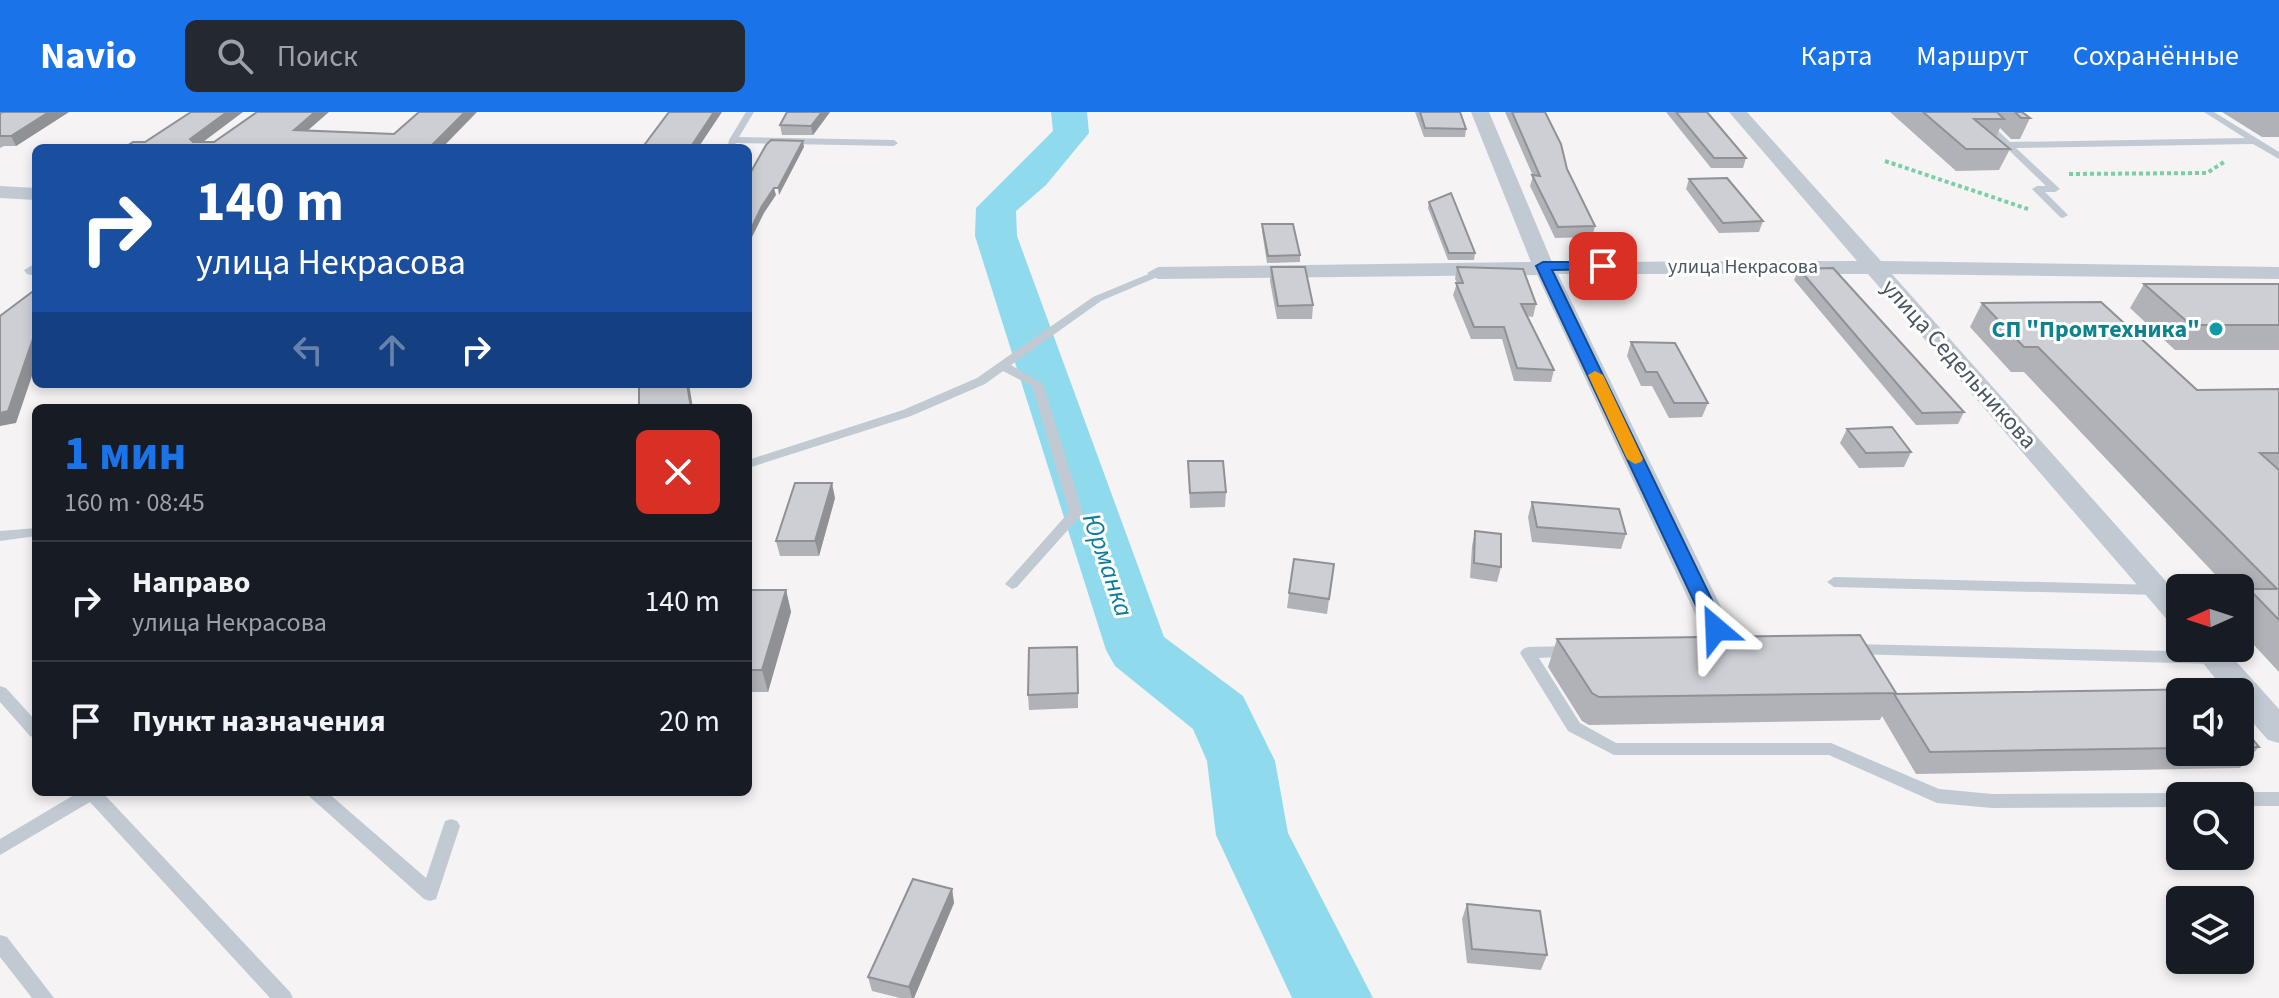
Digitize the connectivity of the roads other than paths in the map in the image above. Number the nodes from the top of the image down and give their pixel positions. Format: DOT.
graph roads {
  1 [pos="750,112"];
  2 [pos="1480,112"];
  3 [pos="1738,112"];
  4 [pos="2208,112"];
  5 [pos="2220,112"];
  6 [pos="1989,127"];
  7 [pos="2254,141"];
  8 [pos="894,143"];
  9 [pos="731,144"];
  10 [pos="2009,145"];
  11 [pos="2279,156"];
  12 [pos="0,192"];
  13 [pos="32,194"];
  14 [pos="2063,215"];
  15 [pos="1543,266"];
  16 [pos="1873,267"];
  17 [pos="1158,273"];
  18 [pos="2279,273"];
  19 [pos="1008,363"];
  20 [pos="752,467"];
  21 [pos="32,532"];
  22 [pos="0,536"];
  23 [pos="1834,582"];
  24 [pos="1012,584"];
  25 [pos="2159,590"];
  26 [pos="2166,599"];
  27 [pos="1837,649"];
  28 [pos="1727,650"];
  29 [pos="1589,652"];
  30 [pos="2166,653"];
  31 [pos="2219,662"];
  32 [pos="0,692"];
  33 [pos="32,728"];
  34 [pos="2279,731"];
  35 [pos="85,796"];
  36 [pos="96,796"];
  37 [pos="321,796"];
  38 [pos="2254,799"];
  39 [pos="2279,799"];
  40 [pos="2166,800"];
  41 [pos="451,826"];
  42 [pos="0,848"];
  43 [pos="0,943"];
  44 [pos="44,998"];
  45 [pos="283,998"];
  1 -- 9 [label="lane"];
  2 -- 15 [label="street"];
  3 -- 16 [label="street, улица Седельникова"];
  4 -- 5 [label="lane"];
  4 -- 7 [label="lane"];
  6 -- 10 [label="lane"];
  7 -- 10 [label="lane"];
  7 -- 11 [label="lane"];
  8 -- 9 [label="lane"];
  10 -- 14 [label="lane"];
  12 -- 13 [label="street"];
  15 -- 16 [label="street, улица Некрасова"];
  15 -- 17 [label="street, улица Некрасова"];
  15 -- 28 [label="street"];
  16 -- 18 [label="street, улица Некрасова"];
  16 -- 25 [label="street, улица Седельникова"];
  17 -- 19 [label="lane"];
  19 -- 20 [label="lane"];
  19 -- 24 [label="lane"];
  21 -- 22 [label="lane"];
  23 -- 25 [label="lane"];
  25 -- 26 [label="street, улица Седельникова"];
  27 -- 30 [label="lane"];
  29 -- 40 [label="lane"];
  31 -- 34 [label="street"];
  32 -- 33 [label="lane"];
  35 -- 42 [label="lane"];
  36 -- 45 [label="lane"];
  37 -- 41 [label="lane"];
  38 -- 39 [label="lane"];
  43 -- 44 [label="lane"];
}
